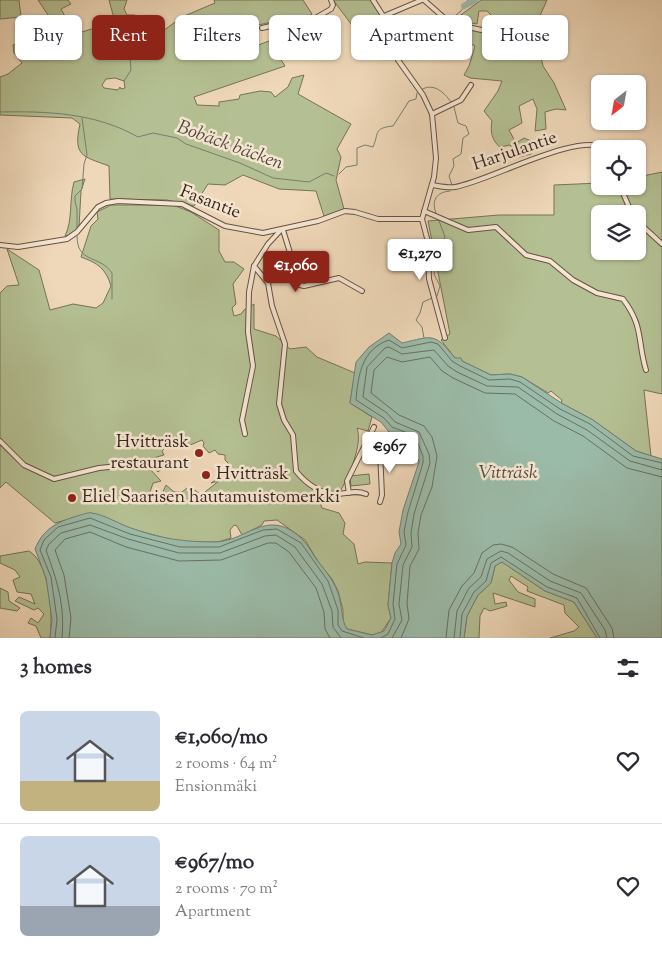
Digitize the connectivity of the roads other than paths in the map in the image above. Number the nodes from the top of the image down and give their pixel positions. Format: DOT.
graph roads {
  1 [pos="331,0"];
  2 [pos="373,0"];
  3 [pos="423,0"];
  4 [pos="383,15"];
  5 [pos="386,15"];
  6 [pos="262,28"];
  7 [pos="482,30"];
  8 [pos="398,60"];
  9 [pos="470,85"];
  10 [pos="432,114"];
  11 [pos="591,144"];
  12 [pos="432,185"];
  13 [pos="424,210"];
  14 [pos="422,219"];
  15 [pos="646,229"];
  16 [pos="281,230"];
  17 [pos="264,233"];
  18 [pos="268,244"];
  19 [pos="662,244"];
  20 [pos="0,246"];
  21 [pos="254,266"];
  22 [pos="362,291"];
  23 [pos="446,338"];
  24 [pos="646,370"];
  25 [pos="374,427"];
  26 [pos="245,434"];
  27 [pos="0,441"];
  28 [pos="408,447"];
  29 [pos="147,462"];
  30 [pos="348,493"];
  31 [pos="366,494"];
  32 [pos="380,502"];
  1 -- 6 [label="street"];
  2 -- 4 [label="street"];
  3 -- 5 [label="street"];
  3 -- 7 [label="street"];
  8 -- 10 [label="street"];
  9 -- 10 [label="street"];
  10 -- 12 [label="street"];
  11 -- 12 [label="street, Harjulantie"];
  12 -- 13 [label="street"];
  13 -- 14 [label="street"];
  13 -- 24 [label="street"];
  14 -- 16 [label="street, Fasantie"];
  14 -- 23 [label="street"];
  15 -- 19 [label="street"];
  16 -- 17 [label="street, Fasantie"];
  16 -- 18 [label="street"];
  16 -- 22 [label="street"];
  17 -- 18 [label="street"];
  17 -- 20 [label="street, Fasantie"];
  18 -- 21 [label="street"];
  21 -- 26 [label="street"];
  21 -- 30 [label="street"];
  25 -- 30 [label="street"];
  27 -- 29 [label="street"];
  28 -- 32 [label="street"];
  30 -- 31 [label="street"];
}
